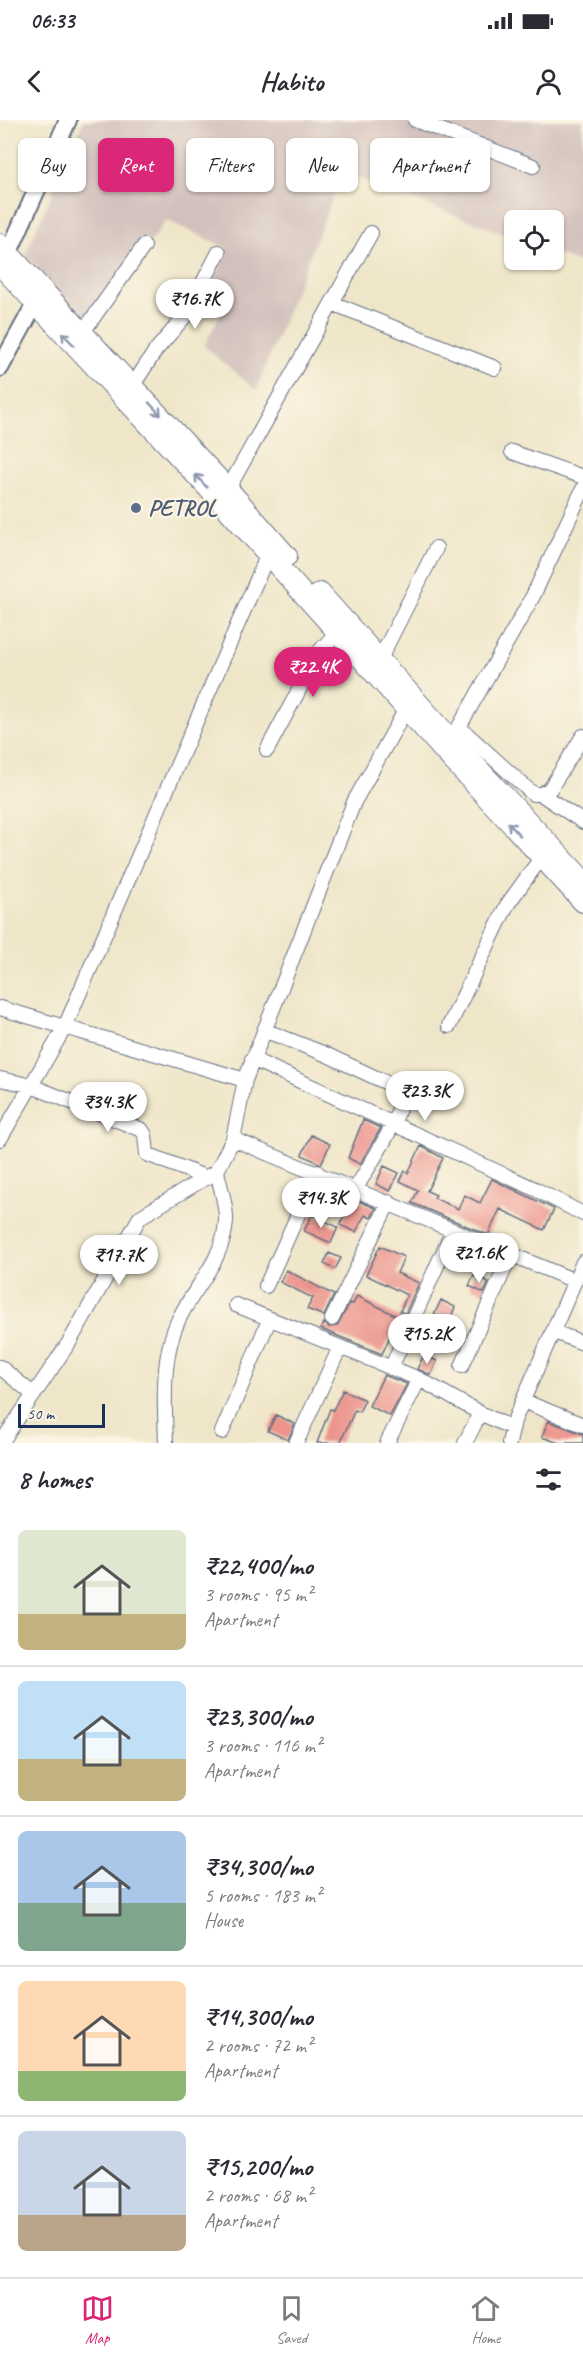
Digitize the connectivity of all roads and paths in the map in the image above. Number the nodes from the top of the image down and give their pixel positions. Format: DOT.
graph roads {
  1 [pos="68,120"];
  2 [pos="415,120"];
  3 [pos="533,166"];
  4 [pos="371,233"];
  5 [pos="144,246"];
  6 [pos="219,252"];
  7 [pos="3,258"];
  8 [pos="332,303"];
  9 [pos="35,304"];
  10 [pos="83,332"];
  11 [pos="0,368"];
  12 [pos="495,368"];
  13 [pos="133,385"];
  14 [pos="512,452"];
  15 [pos="583,477"];
  16 [pos="228,489"];
  17 [pos="583,489"];
  18 [pos="271,548"];
  19 [pos="436,548"];
  20 [pos="337,632"];
  21 [pos="380,659"];
  22 [pos="406,710"];
  23 [pos="583,736"];
  24 [pos="450,738"];
  25 [pos="267,750"];
  26 [pos="541,794"];
  27 [pos="583,822"];
  28 [pos="541,858"];
  29 [pos="583,880"];
  30 [pos="583,902"];
  31 [pos="0,1008"];
  32 [pos="449,1026"];
  33 [pos="65,1027"];
  34 [pos="264,1030"];
  35 [pos="252,1059"];
  36 [pos="0,1079"];
  37 [pos="245,1080"];
  38 [pos="29,1085"];
  39 [pos="392,1125"];
  40 [pos="0,1139"];
  41 [pos="233,1139"];
  42 [pos="317,1172"];
  43 [pos="212,1174"];
  44 [pos="356,1188"];
  45 [pos="389,1202"];
  46 [pos="583,1214"];
  47 [pos="453,1230"];
  48 [pos="511,1254"];
  49 [pos="583,1264"];
  50 [pos="575,1281"];
  51 [pos="266,1286"];
  52 [pos="236,1305"];
  53 [pos="332,1319"];
  54 [pos="269,1320"];
  55 [pos="554,1332"];
  56 [pos="583,1343"];
  57 [pos="340,1347"];
  58 [pos="462,1366"];
  59 [pos="0,1367"];
  60 [pos="390,1368"];
  61 [pos="419,1379"];
  62 [pos="34,1395"];
  63 [pos="523,1401"];
  64 [pos="480,1413"];
  65 [pos="583,1425"];
  66 [pos="512,1428"];
  67 [pos="222,1432"];
  68 [pos="1,1443"];
  69 [pos="166,1443"];
  70 [pos="296,1443"];
  71 [pos="387,1443"];
  72 [pos="465,1443"];
  73 [pos="509,1443"];
  1 -- 7 [label="main road"];
  2 -- 3 [label="street"];
  4 -- 8 [label="street"];
  5 -- 10 [label="street"];
  6 -- 13 [label="street"];
  7 -- 9 [label="highway"];
  7 -- 10 [label="highway"];
  8 -- 12 [label="street"];
  8 -- 16 [label="street"];
  9 -- 11 [label="main road"];
  18 -- 9 [label="highway, one-way"];
  10 -- 13 [label="highway"];
  13 -- 16 [label="highway, one-way"];
  14 -- 15 [label="street"];
  16 -- 18 [label="highway"];
  17 -- 24 [label="street"];
  18 -- 20 [label="highway"];
  18 -- 21 [label="highway"];
  18 -- 33 [label="street"];
  19 -- 21 [label="street"];
  20 -- 22 [label="highway"];
  20 -- 25 [label="street"];
  21 -- 24 [label="highway"];
  22 -- 24 [label="highway"];
  22 -- 34 [label="street"];
  23 -- 26 [label="street"];
  24 -- 26 [label="street"];
  28 -- 24 [label="highway, one-way"];
  24 -- 29 [label="highway"];
  26 -- 27 [label="street"];
  28 -- 30 [label="highway"];
  28 -- 32 [label="street"];
  31 -- 33 [label="street"];
  33 -- 37 [label="street"];
  33 -- 38 [label="street"];
  34 -- 35 [label="street"];
  34 -- 39 [label="street"];
  35 -- 37 [label="street"];
  35 -- 39 [label="street"];
  36 -- 38 [label="street"];
  37 -- 41 [label="street"];
  38 -- 40 [label="street"];
  38 -- 43 [label="street"];
  39 -- 44 [label="street"];
  39 -- 46 [label="street"];
  41 -- 42 [label="street"];
  41 -- 43 [label="street"];
  42 -- 44 [label="street"];
  42 -- 51 [label="street"];
  43 -- 62 [label="street"];
  43 -- 69 [label="street"];
  44 -- 45 [label="street"];
  45 -- 47 [label="street"];
  45 -- 53 [label="street"];
  47 -- 48 [label="street"];
  47 -- 60 [label="street"];
  48 -- 50 [label="street"];
  48 -- 58 [label="street"];
  49 -- 50 [label="street"];
  50 -- 55 [label="street"];
  52 -- 54 [label="street"];
  54 -- 57 [label="street"];
  54 -- 67 [label="street"];
  55 -- 56 [label="street"];
  55 -- 63 [label="street"];
  57 -- 60 [label="street"];
  57 -- 70 [label="street"];
  59 -- 62 [label="street"];
  60 -- 61 [label="street"];
  61 -- 64 [label="street"];
  61 -- 71 [label="street"];
  62 -- 68 [label="street"];
  63 -- 65 [label="street"];
  63 -- 66 [label="street"];
  64 -- 66 [label="street"];
  64 -- 72 [label="street"];
  66 -- 73 [label="street"];
}
